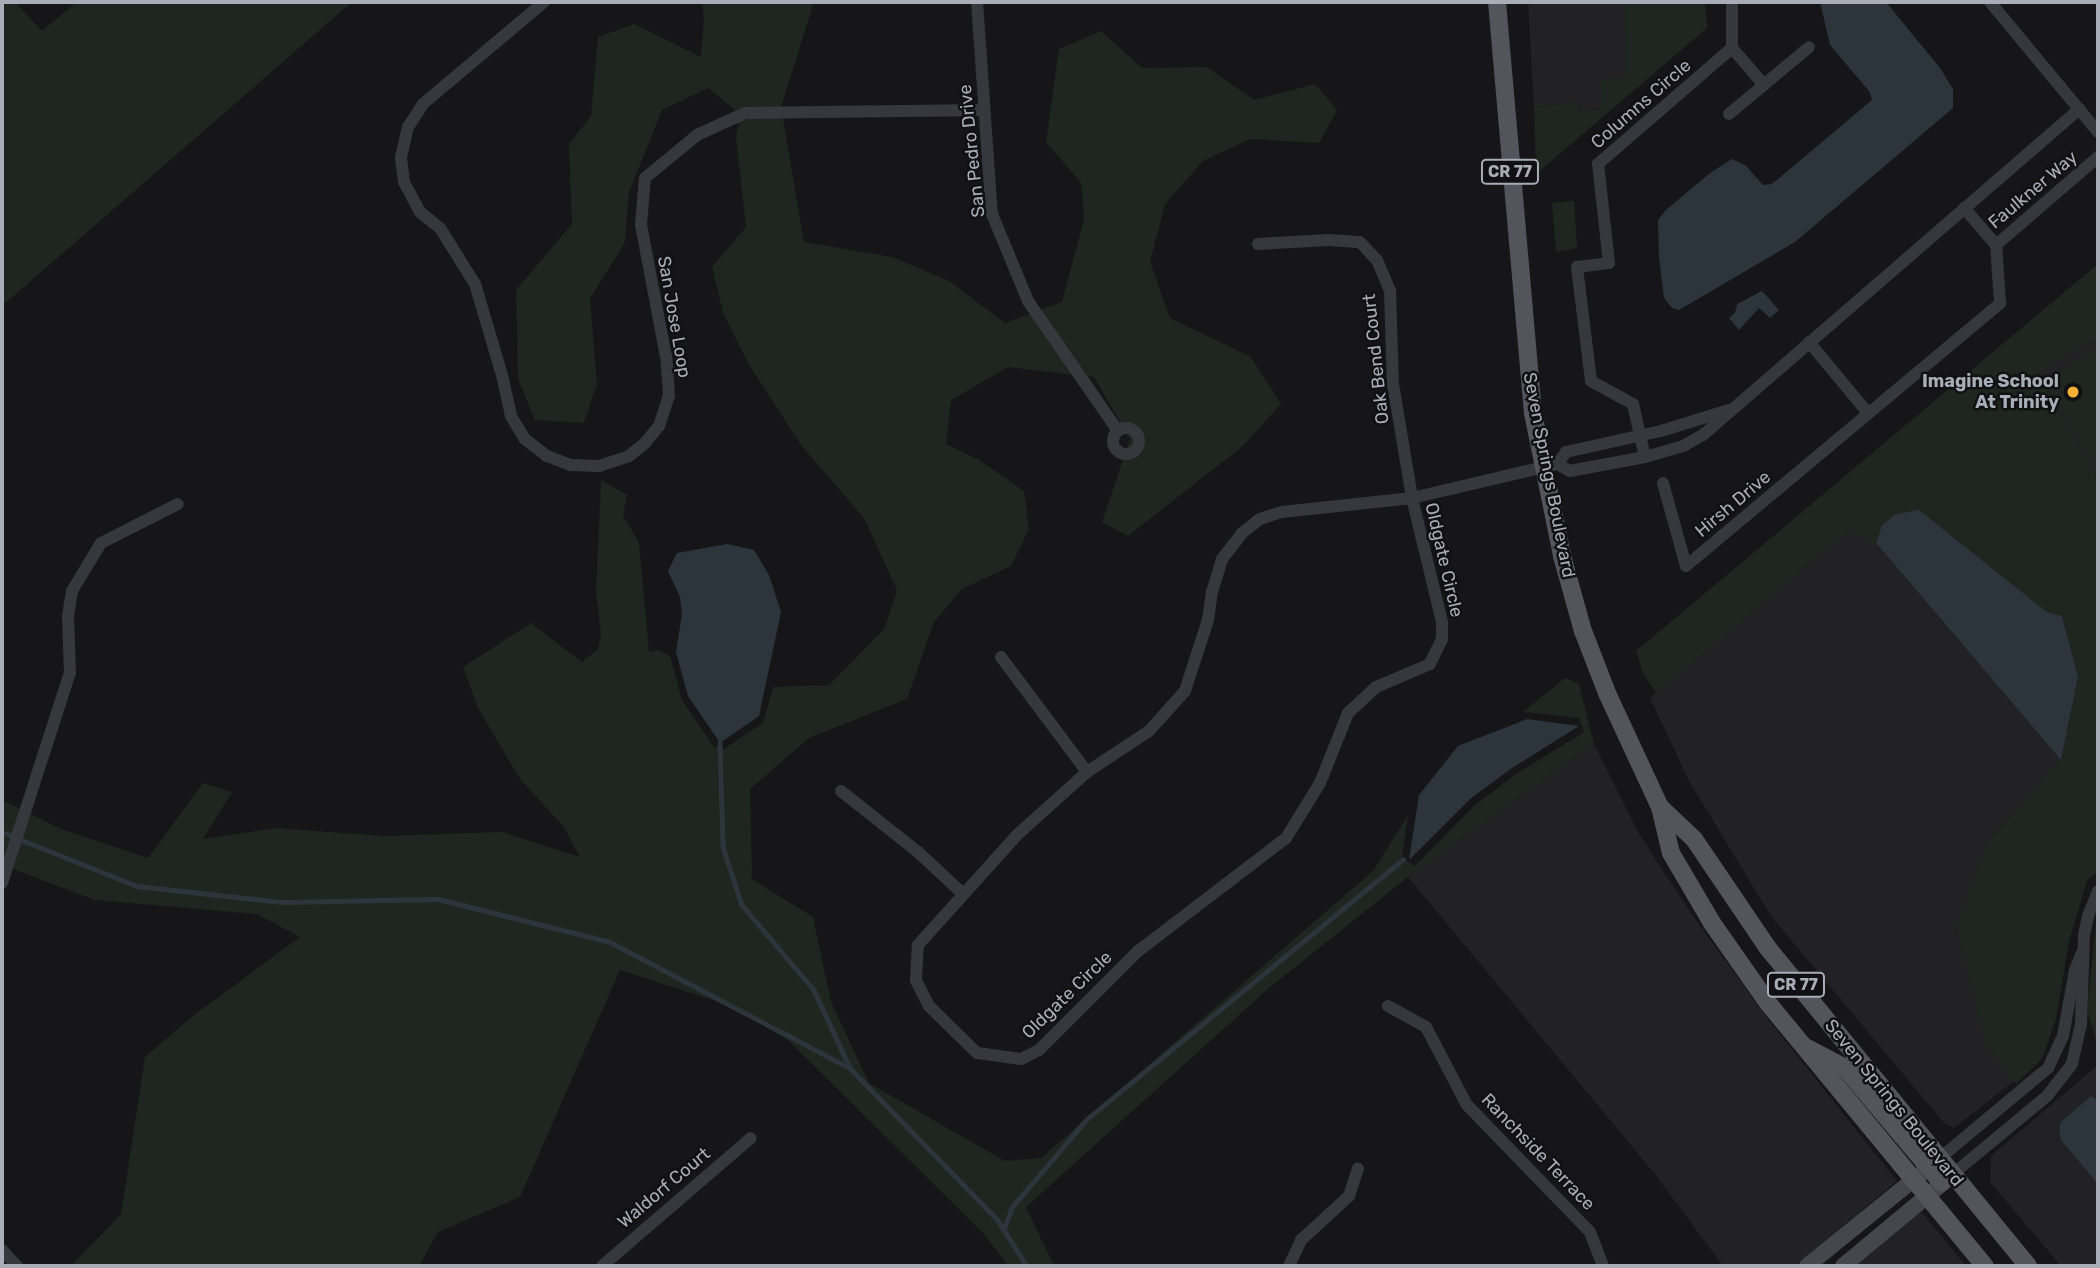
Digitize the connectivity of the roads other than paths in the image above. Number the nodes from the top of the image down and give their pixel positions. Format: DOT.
graph roads {
  1 [pos="544,2"];
  2 [pos="977,2"];
  3 [pos="1497,2"];
  4 [pos="1732,2"];
  5 [pos="1990,2"];
  6 [pos="1809,47"];
  7 [pos="1732,48"];
  8 [pos="1764,85"];
  9 [pos="2079,109"];
  10 [pos="984,110"];
  11 [pos="1729,114"];
  12 [pos="2098,132"];
  13 [pos="2098,157"];
  14 [pos="1964,208"];
  15 [pos="1258,244"];
  16 [pos="1996,245"];
  17 [pos="1809,342"];
  18 [pos="1729,410"];
  19 [pos="1868,413"];
  20 [pos="1118,431"];
  21 [pos="1640,436"];
  22 [pos="1645,457"];
  23 [pos="1550,466"];
  24 [pos="1663,483"];
  25 [pos="1412,498"];
  26 [pos="178,504"];
  27 [pos="1001,657"];
  28 [pos="1087,772"];
  29 [pos="841,791"];
  30 [pos="1660,807"];
  31 [pos="2,883"];
  32 [pos="2098,891"];
  33 [pos="962,893"];
  34 [pos="2082,953"];
  35 [pos="1388,1006"];
  36 [pos="1803,1047"];
  37 [pos="751,1138"];
  38 [pos="1934,1163"];
  39 [pos="1358,1168"];
  40 [pos="1913,1179"];
  41 [pos="1948,1179"];
  42 [pos="1926,1196"];
  43 [pos="2,1250"];
  44 [pos="17,1266"];
  45 [pos="602,1266"];
  46 [pos="1289,1266"];
  47 [pos="1603,1266"];
  48 [pos="1807,1266"];
  49 [pos="1843,1266"];
  50 [pos="1985,1266"];
  51 [pos="2028,1266"];
  1 -- 10 [label="street, San Jose Loop"];
  2 -- 10 [label="street, San Pedro Drive"];
  3 -- 23 [label="main road, Seven Springs Boulevard / CR 77"];
  4 -- 7 [label="street"];
  5 -- 9 [label="street"];
  6 -- 8 [label="street"];
  7 -- 8 [label="street"];
  7 -- 21 [label="street, Columns Circle"];
  8 -- 11 [label="street"];
  9 -- 12 [label="street"];
  9 -- 14 [label="street"];
  10 -- 20 [label="street, San Pedro Drive"];
  13 -- 16 [label="street, Faulkner Way"];
  14 -- 16 [label="street, Faulkner Way"];
  14 -- 17 [label="street"];
  15 -- 25 [label="street, Oak Bend Court"];
  16 -- 19 [label="street, Hirsh Drive"];
  17 -- 18 [label="street"];
  17 -- 19 [label="street"];
  18 -- 21 [label="street"];
  18 -- 22 [label="street"];
  19 -- 24 [label="street, Hirsh Drive"];
  21 -- 22 [label="street, Columns Circle"];
  21 -- 23 [label="street"];
  22 -- 23 [label="street"];
  23 -- 25 [label="street, Oldgate Circle"];
  23 -- 30 [label="main road, Seven Springs Boulevard / CR 77"];
  25 -- 28 [label="street, Oldgate Circle"];
  25 -- 33 [label="street, Oldgate Circle"];
  26 -- 31 [label="street"];
  27 -- 28 [label="street"];
  28 -- 33 [label="street, Oldgate Circle"];
  29 -- 33 [label="street"];
  30 -- 36 [label="main road, Seven Springs Boulevard / CR 77"];
  30 -- 38 [label="main road, Seven Springs Boulevard / CR 77"];
  32 -- 34 [label="street"];
  34 -- 38 [label="street"];
  34 -- 41 [label="street"];
  35 -- 47 [label="street, Ranchside Terrace"];
  36 -- 38 [label="main road"];
  36 -- 40 [label="main road, Seven Springs Boulevard / CR 77"];
  37 -- 45 [label="street, Waldorf Court"];
  38 -- 40 [label="street"];
  38 -- 41 [label="main road, Seven Springs Boulevard / CR 77"];
  39 -- 46 [label="street"];
  40 -- 42 [label="main road, Seven Springs Boulevard / CR 77"];
  40 -- 48 [label="street"];
  41 -- 42 [label="street"];
  41 -- 51 [label="main road, Seven Springs Boulevard / CR 77"];
  42 -- 49 [label="street"];
  42 -- 50 [label="main road, Seven Springs Boulevard / CR 77"];
  43 -- 44 [label="street"];
}
